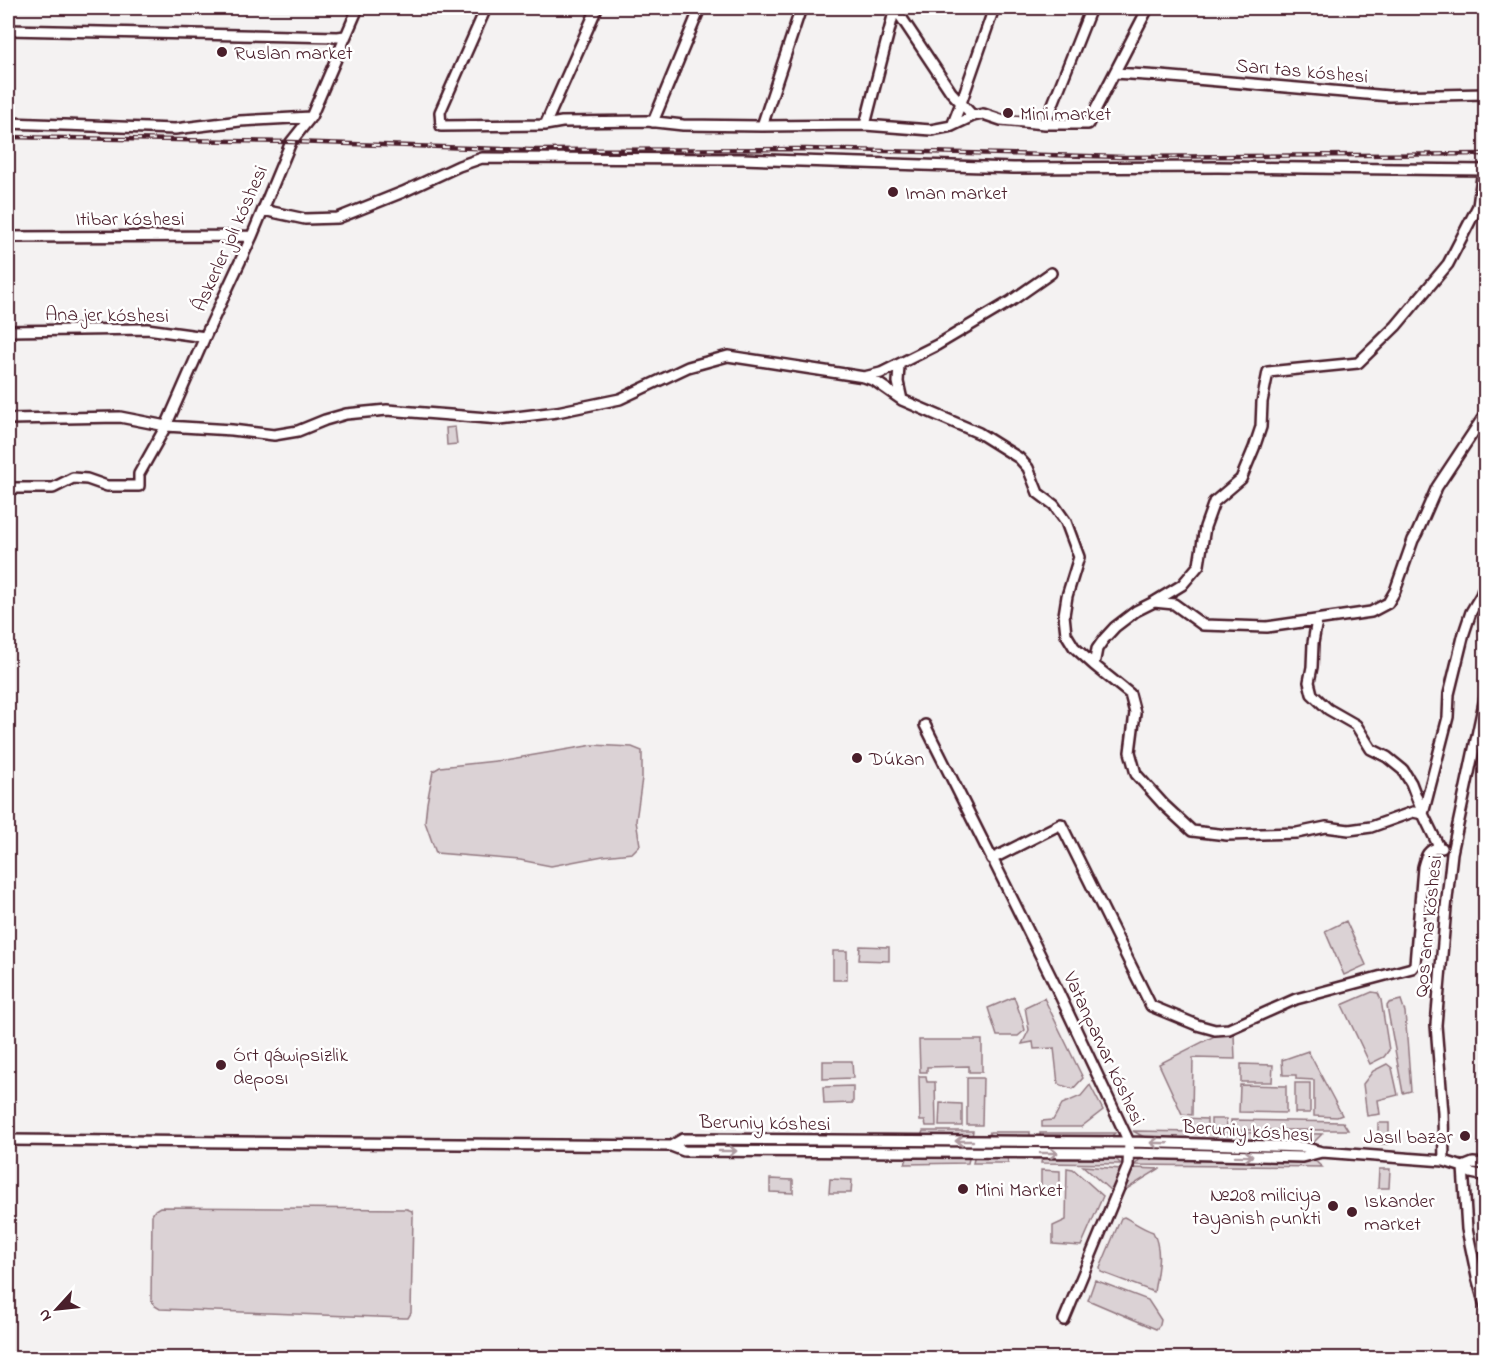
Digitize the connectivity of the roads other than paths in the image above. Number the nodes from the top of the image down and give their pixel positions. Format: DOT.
graph roads {
  1 [pos="358,8"];
  2 [pos="486,8"];
  3 [pos="597,8"];
  4 [pos="700,8"];
  5 [pos="801,8"];
  6 [pos="895,8"];
  7 [pos="994,8"];
  8 [pos="1091,8"];
  9 [pos="1148,8"];
  10 [pos="8,30"];
  11 [pos="345,36"];
  12 [pos="1116,73"];
  13 [pos="1485,94"];
  14 [pos="961,104"];
  15 [pos="973,116"];
  16 [pos="311,117"];
  17 [pos="653,122"];
  18 [pos="8,123"];
  19 [pos="865,124"];
  20 [pos="1044,124"];
  21 [pos="545,125"];
  22 [pos="762,126"];
  23 [pos="952,126"];
  24 [pos="1484,169"];
  25 [pos="263,210"];
  26 [pos="252,236"];
  27 [pos="8,237"];
  28 [pos="1051,273"];
  29 [pos="8,331"];
  30 [pos="205,337"];
  31 [pos="899,365"];
  32 [pos="864,376"];
  33 [pos="902,400"];
  34 [pos="1485,413"];
  35 [pos="8,419"];
  36 [pos="166,426"];
  37 [pos="8,488"];
  38 [pos="1485,581"];
  39 [pos="1154,602"];
  40 [pos="1317,620"];
  41 [pos="1094,665"];
  42 [pos="1485,696"];
  43 [pos="925,725"];
  44 [pos="1423,814"];
  45 [pos="1439,847"];
  46 [pos="1452,853"];
  47 [pos="993,861"];
  48 [pos="8,1140"];
  49 [pos="811,1140"];
  50 [pos="1129,1142"];
  51 [pos="671,1146"];
  52 [pos="811,1151"];
  53 [pos="1322,1152"];
  54 [pos="1129,1153"];
  55 [pos="1444,1161"];
  56 [pos="1485,1164"];
  57 [pos="1463,1167"];
  58 [pos="1485,1176"];
  59 [pos="1485,1309"];
  60 [pos="1064,1320"];
  1 -- 11 [label="street, Áskerler jolı kóshesi"];
  2 -- 21 [label="street"];
  3 -- 21 [label="street"];
  4 -- 17 [label="street"];
  5 -- 22 [label="street"];
  6 -- 14 [label="street"];
  6 -- 19 [label="street"];
  7 -- 14 [label="street"];
  8 -- 20 [label="street"];
  9 -- 12 [label="street"];
  10 -- 11 [label="street"];
  11 -- 16 [label="street, Áskerler jolı kóshesi"];
  12 -- 13 [label="street, Sarı tas kóshesi"];
  12 -- 20 [label="street"];
  14 -- 15 [label="street"];
  14 -- 23 [label="street"];
  15 -- 20 [label="street"];
  15 -- 23 [label="street"];
  16 -- 18 [label="street"];
  16 -- 25 [label="street, Áskerler jolı kóshesi"];
  17 -- 21 [label="street"];
  17 -- 22 [label="street"];
  19 -- 22 [label="street"];
  19 -- 23 [label="street"];
  24 -- 25 [label="street"];
  24 -- 39 [label="street"];
  25 -- 26 [label="street, Áskerler jolı kóshesi"];
  26 -- 27 [label="street, Itibar kóshesi"];
  26 -- 30 [label="street, Áskerler jolı kóshesi"];
  28 -- 31 [label="street"];
  29 -- 30 [label="street, Ana jer kóshesi"];
  30 -- 36 [label="street, Áskerler jolı kóshesi"];
  31 -- 32 [label="street"];
  31 -- 33 [label="street"];
  32 -- 33 [label="street"];
  32 -- 36 [label="street"];
  33 -- 41 [label="street"];
  34 -- 40 [label="street"];
  35 -- 36 [label="street"];
  36 -- 37 [label="street, Áskerler jolı kóshesi"];
  38 -- 44 [label="street"];
  39 -- 40 [label="street"];
  39 -- 41 [label="street"];
  40 -- 44 [label="street"];
  41 -- 44 [label="street"];
  42 -- 46 [label="street, Qos arna kóshesi"];
  43 -- 47 [label="street, Vatanparvar kóshesi"];
  44 -- 45 [label="street"];
  45 -- 46 [label="street"];
  45 -- 47 [label="street"];
  46 -- 55 [label="street, Qos arna kóshesi"];
  47 -- 50 [label="street, Vatanparvar kóshesi"];
  48 -- 51 [label="street"];
  50 -- 49 [label="street, Beruniy kóshesi, one-way"];
  49 -- 51 [label="street, Beruniy kóshesi"];
  49 -- 52 [label="street"];
  53 -- 50 [label="street, Beruniy kóshesi, one-way"];
  50 -- 54 [label="street, Vatanparvar kóshesi"];
  51 -- 52 [label="street, Beruniy kóshesi, one-way"];
  52 -- 54 [label="street, Beruniy kóshesi, one-way"];
  54 -- 53 [label="street, Beruniy kóshesi, one-way"];
  53 -- 55 [label="street"];
  54 -- 60 [label="street, Vatanparvar kóshesi"];
  55 -- 57 [label="street"];
  56 -- 57 [label="street"];
  57 -- 58 [label="street"];
  57 -- 59 [label="street"];
}
